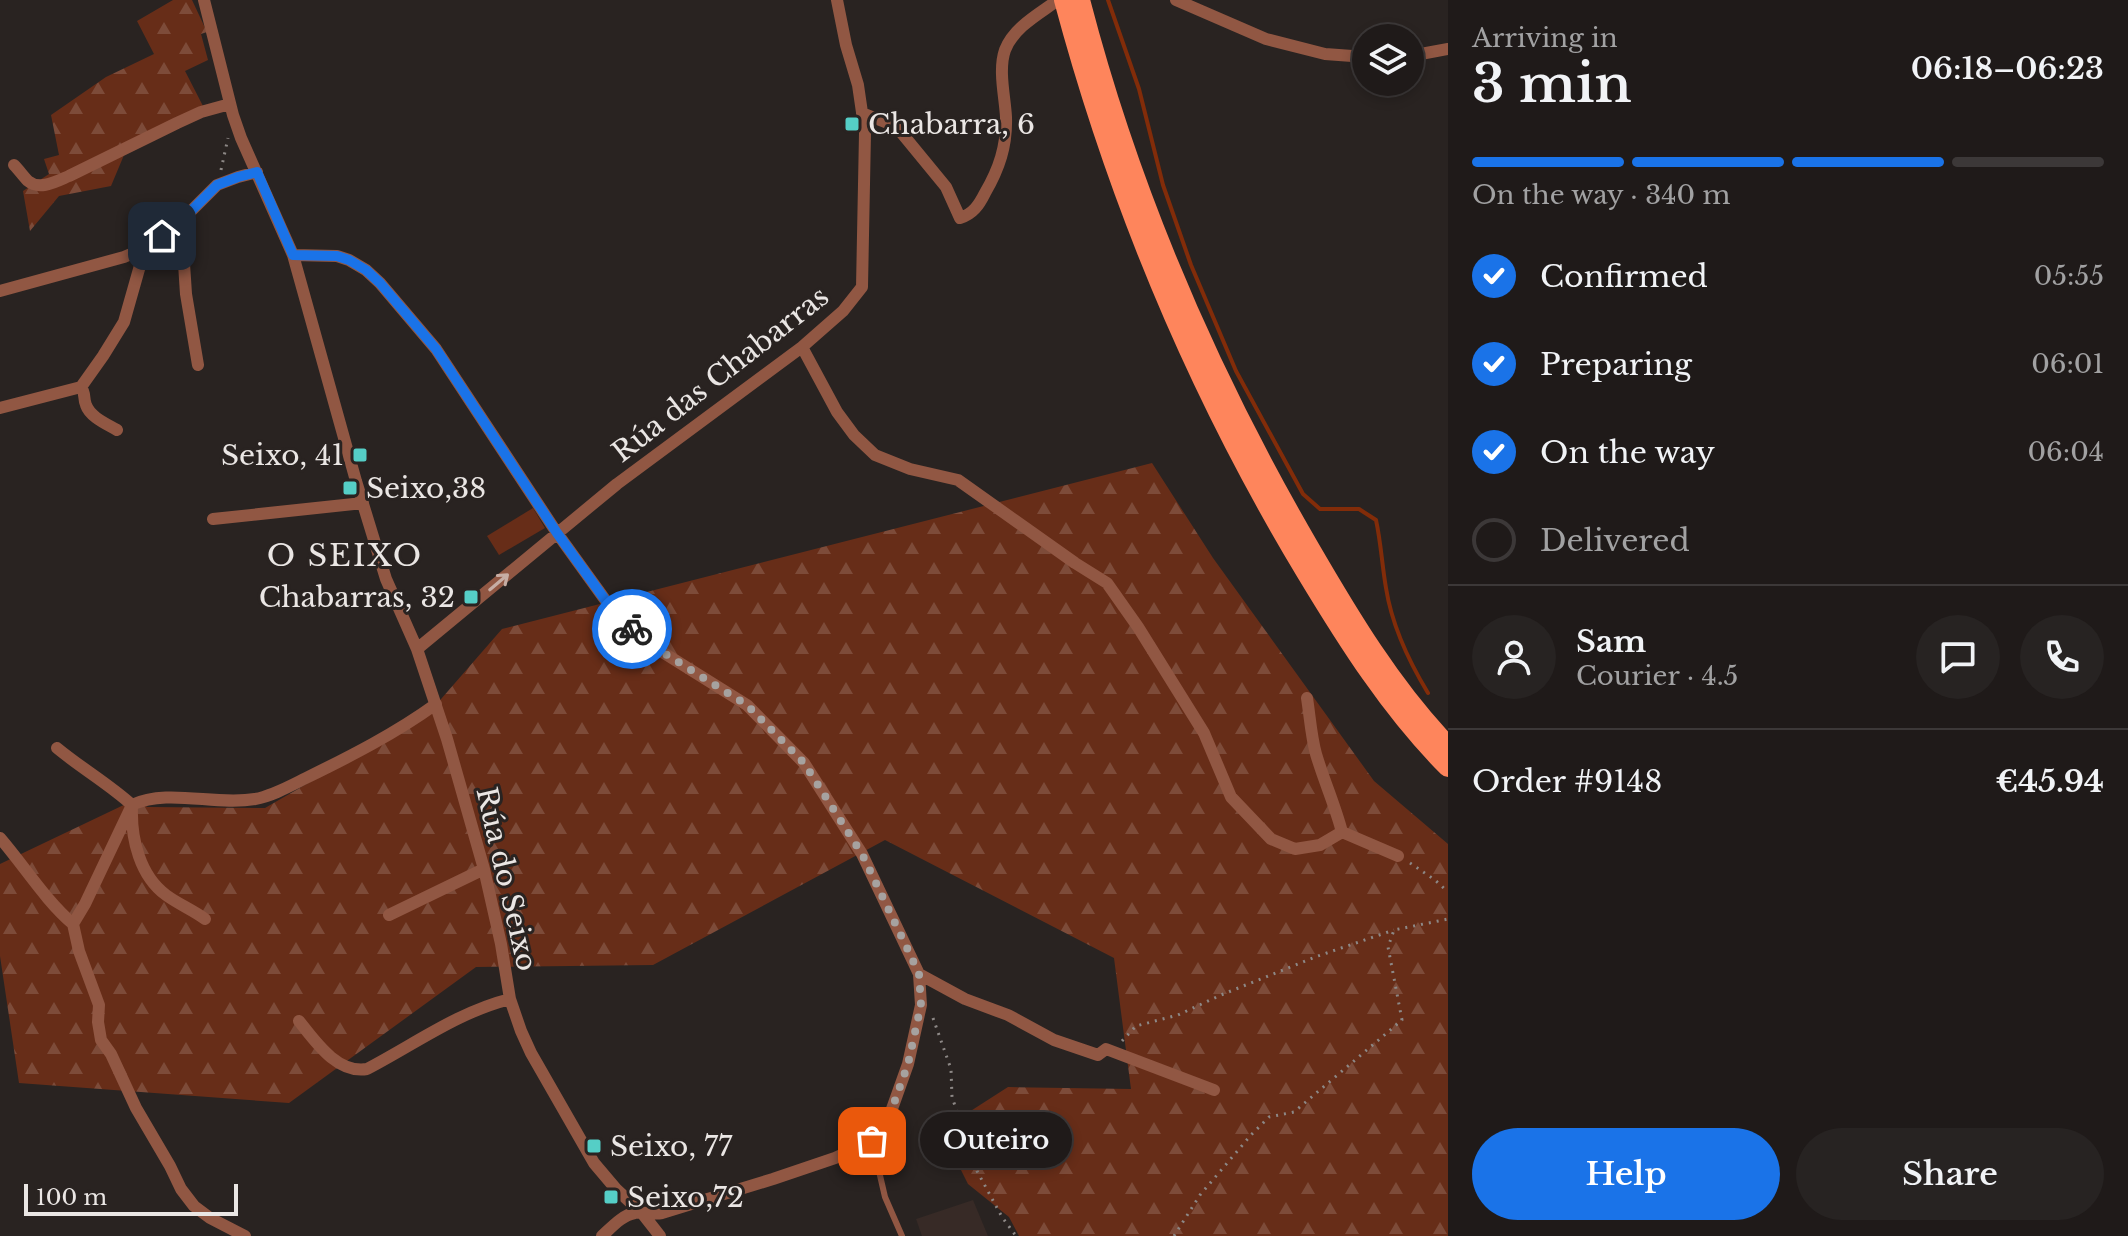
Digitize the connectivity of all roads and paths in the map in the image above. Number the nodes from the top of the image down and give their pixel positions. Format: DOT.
graph roads {
  1 [pos="204,0"];
  2 [pos="837,0"];
  3 [pos="1061,0"];
  4 [pos="1080,0"];
  5 [pos="1176,0"];
  6 [pos="1448,49"];
  7 [pos="1424,53"];
  8 [pos="1352,56"];
  9 [pos="230,104"];
  10 [pos="862,113"];
  11 [pos="229,132"];
  12 [pos="14,165"];
  13 [pos="257,172"];
  14 [pos="217,185"];
  15 [pos="178,224"];
  16 [pos="145,248"];
  17 [pos="293,255"];
  18 [pos="0,291"];
  19 [pos="802,347"];
  20 [pos="198,365"];
  21 [pos="81,387"];
  22 [pos="0,408"];
  23 [pos="117,430"];
  24 [pos="363,503"];
  25 [pos="213,519"];
  26 [pos="557,533"];
  27 [pos="417,649"];
  28 [pos="1307,698"];
  29 [pos="436,704"];
  30 [pos="1448,746"];
  31 [pos="57,748"];
  32 [pos="1448,767"];
  33 [pos="132,805"];
  34 [pos="1342,832"];
  35 [pos="0,838"];
  36 [pos="1398,856"];
  37 [pos="484,869"];
  38 [pos="1448,892"];
  39 [pos="389,915"];
  40 [pos="205,919"];
  41 [pos="1448,919"];
  42 [pos="73,924"];
  43 [pos="1394,930"];
  44 [pos="919,974"];
  45 [pos="510,999"];
  46 [pos="931,1013"];
  47 [pos="299,1021"];
  48 [pos="1112,1052"];
  49 [pos="1214,1090"];
  50 [pos="872,1141"];
  51 [pos="642,1213"];
  52 [pos="245,1236"];
  53 [pos="602,1236"];
  54 [pos="660,1236"];
  55 [pos="902,1236"];
  56 [pos="1016,1236"];
  57 [pos="1174,1236"];
  1 -- 9 [label="street, Rúa do Seixo"];
  2 -- 10 [label="street, Rúa das Chabarras"];
  3 -- 10 [label="street"];
  3 -- 32 [label="main road"];
  4 -- 30 [label="main road"];
  5 -- 8 [label="street"];
  6 -- 7 [label="street"];
  9 -- 12 [label="street"];
  9 -- 13 [label="street, Rúa do Seixo"];
  10 -- 19 [label="street, Rúa das Chabarras"];
  11 -- 14 [label="path"];
  13 -- 14 [label="street"];
  13 -- 17 [label="street, Rúa do Seixo"];
  14 -- 15 [label="street"];
  15 -- 16 [label="street"];
  15 -- 20 [label="street"];
  16 -- 18 [label="street"];
  16 -- 21 [label="street"];
  17 -- 24 [label="street, Rúa do Seixo"];
  17 -- 26 [label="street"];
  19 -- 26 [label="street, Rúa das Chabarras"];
  19 -- 34 [label="street"];
  21 -- 22 [label="street"];
  21 -- 23 [label="street"];
  24 -- 25 [label="street"];
  24 -- 27 [label="street, Rúa do Seixo"];
  27 -- 26 [label="street, Rúa das Chabarras, one-way"];
  26 -- 44 [label="street"];
  27 -- 29 [label="street, Rúa do Seixo"];
  28 -- 34 [label="street"];
  29 -- 33 [label="street"];
  29 -- 37 [label="street, Rúa do Seixo"];
  31 -- 33 [label="street"];
  33 -- 40 [label="street"];
  33 -- 42 [label="street"];
  34 -- 36 [label="street"];
  35 -- 42 [label="street"];
  36 -- 38 [label="path"];
  37 -- 39 [label="street"];
  37 -- 45 [label="street, Rúa do Seixo"];
  41 -- 43 [label="path"];
  42 -- 52 [label="street"];
  43 -- 48 [label="path"];
  43 -- 57 [label="path"];
  44 -- 48 [label="street"];
  44 -- 50 [label="street"];
  45 -- 47 [label="street"];
  45 -- 51 [label="street, Rúa do Seixo"];
  46 -- 56 [label="path"];
  48 -- 49 [label="street"];
  50 -- 51 [label="street"];
  50 -- 55 [label="lane"];
  51 -- 53 [label="street"];
  51 -- 54 [label="street, Rúa do Seixo"];
}
